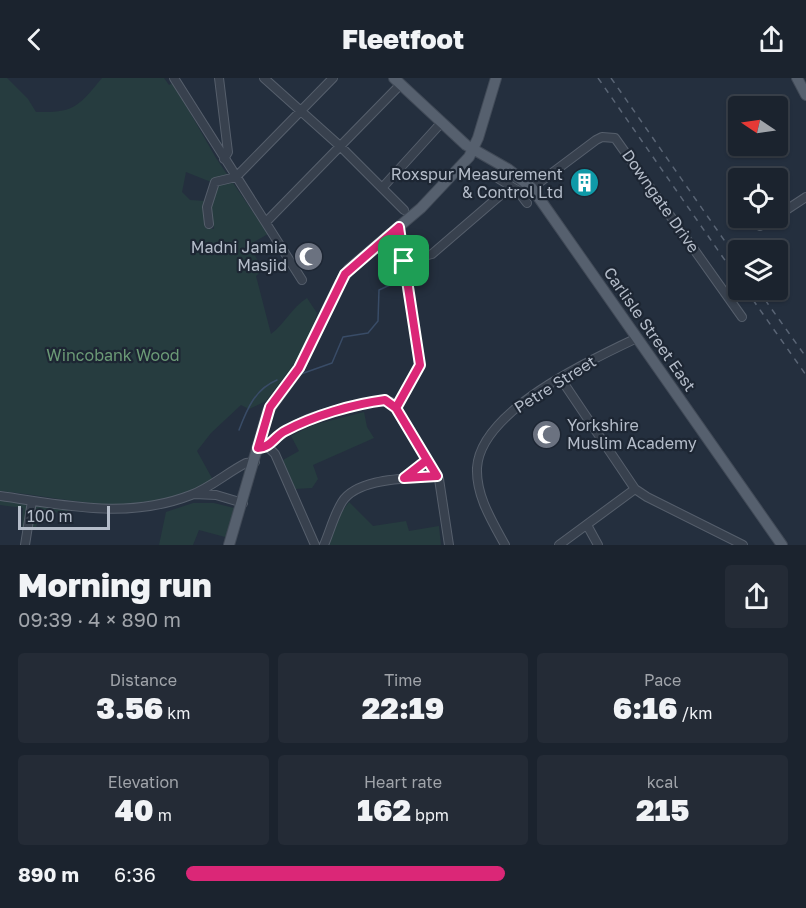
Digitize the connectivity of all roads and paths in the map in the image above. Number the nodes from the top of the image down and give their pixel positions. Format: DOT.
graph roads {
  1 [pos="174,78"];
  2 [pos="219,78"];
  3 [pos="264,78"];
  4 [pos="496,78"];
  5 [pos="797,78"];
  6 [pos="330,79"];
  7 [pos="398,81"];
  8 [pos="806,95"];
  9 [pos="302,111"];
  10 [pos="442,122"];
  11 [pos="341,147"];
  12 [pos="473,151"];
  13 [pos="224,159"];
  14 [pos="236,177"];
  15 [pos="496,177"];
  16 [pos="511,186"];
  17 [pos="382,188"];
  18 [pos="532,188"];
  19 [pos="806,197"];
  20 [pos="527,203"];
  21 [pos="788,209"];
  22 [pos="404,210"];
  23 [pos="266,222"];
  24 [pos="209,224"];
  25 [pos="399,227"];
  26 [pos="404,261"];
  27 [pos="302,280"];
  28 [pos="742,317"];
  29 [pos="637,338"];
  30 [pos="561,379"];
  31 [pos="396,408"];
  32 [pos="263,430"];
  33 [pos="281,433"];
  34 [pos="263,447"];
  35 [pos="427,460"];
  36 [pos="255,462"];
  37 [pos="437,476"];
  38 [pos="404,478"];
  39 [pos="211,484"];
  40 [pos="635,489"];
  41 [pos="193,494"];
  42 [pos="216,495"];
  43 [pos="0,496"];
  44 [pos="32,501"];
  45 [pos="243,503"];
  46 [pos="587,525"];
  47 [pos="26,545"];
  48 [pos="230,545"];
  49 [pos="315,545"];
  50 [pos="324,545"];
  51 [pos="449,545"];
  52 [pos="505,545"];
  53 [pos="559,545"];
  54 [pos="598,545"];
  55 [pos="743,545"];
  56 [pos="782,545"];
  1 -- 13 [label="street"];
  2 -- 13 [label="street"];
  3 -- 9 [label="street"];
  4 -- 12 [label="main road"];
  5 -- 8 [label="main road"];
  6 -- 9 [label="street"];
  7 -- 10 [label="main road, Carlisle Street East"];
  7 -- 11 [label="street"];
  9 -- 11 [label="street"];
  9 -- 14 [label="street"];
  10 -- 12 [label="main road, Carlisle Street East"];
  10 -- 17 [label="street"];
  11 -- 17 [label="street"];
  11 -- 23 [label="street"];
  12 -- 18 [label="main road, Carlisle Street East"];
  12 -- 25 [label="main road"];
  13 -- 14 [label="street"];
  14 -- 23 [label="street"];
  14 -- 24 [label="street"];
  15 -- 16 [label="street"];
  16 -- 20 [label="street"];
  16 -- 26 [label="street"];
  17 -- 22 [label="street"];
  18 -- 28 [label="street, Downgate Drive"];
  18 -- 29 [label="main road, Carlisle Street East"];
  19 -- 21 [label="street"];
  23 -- 27 [label="street"];
  25 -- 26 [label="street"];
  25 -- 32 [label="main road"];
  26 -- 31 [label="street"];
  29 -- 30 [label="street, Petre Street"];
  29 -- 56 [label="main road, Carlisle Street East"];
  30 -- 40 [label="street"];
  30 -- 52 [label="street, Petre Street"];
  31 -- 33 [label="street"];
  31 -- 35 [label="street"];
  32 -- 33 [label="street"];
  32 -- 34 [label="main road"];
  33 -- 34 [label="street"];
  34 -- 36 [label="main road"];
  34 -- 49 [label="street"];
  35 -- 37 [label="street"];
  35 -- 38 [label="street"];
  36 -- 39 [label="street"];
  36 -- 45 [label="main road"];
  37 -- 38 [label="street"];
  37 -- 51 [label="street"];
  38 -- 50 [label="street"];
  39 -- 41 [label="street"];
  39 -- 42 [label="street"];
  40 -- 46 [label="street"];
  40 -- 55 [label="street"];
  41 -- 42 [label="street"];
  41 -- 44 [label="street"];
  42 -- 45 [label="street"];
  43 -- 44 [label="street"];
  44 -- 47 [label="street"];
  45 -- 48 [label="main road"];
  46 -- 53 [label="street"];
  46 -- 54 [label="street"];
}
